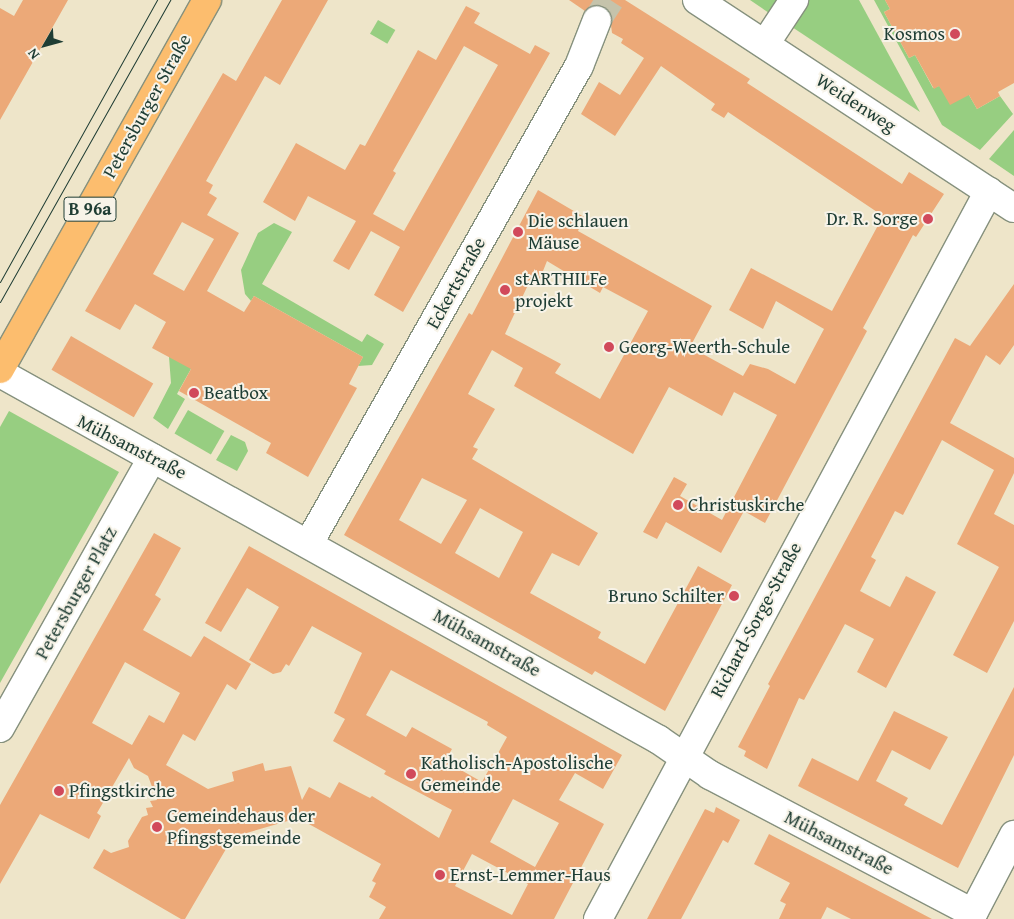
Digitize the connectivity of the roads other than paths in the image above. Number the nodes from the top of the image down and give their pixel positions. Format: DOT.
graph roads {
  1 [pos="207,0"];
  2 [pos="697,0"];
  3 [pos="794,0"];
  4 [pos="597,20"];
  5 [pos="765,44"];
  6 [pos="989,191"];
  7 [pos="1014,208"];
  8 [pos="0,371"];
  9 [pos="152,458"];
  10 [pos="309,543"];
  11 [pos="0,728"];
  12 [pos="684,757"];
  13 [pos="1014,835"];
  14 [pos="972,916"];
  15 [pos="598,919"];
  1 -- 8 [label="main road, Petersburger Straße / B 96a"];
  2 -- 5 [label="street, Weidenweg"];
  3 -- 5 [label="street"];
  4 -- 10 [label="street, Eckertstraße"];
  5 -- 6 [label="street, Weidenweg"];
  6 -- 7 [label="street, Weidenweg"];
  6 -- 12 [label="street, Richard-Sorge-Straße"];
  8 -- 9 [label="street, Mühsamstraße"];
  9 -- 10 [label="street, Mühsamstraße"];
  9 -- 11 [label="street, Petersburger Platz"];
  10 -- 12 [label="street, Mühsamstraße"];
  12 -- 14 [label="street, Mühsamstraße"];
  12 -- 15 [label="street, Richard-Sorge-Straße"];
  13 -- 14 [label="street"];
}
